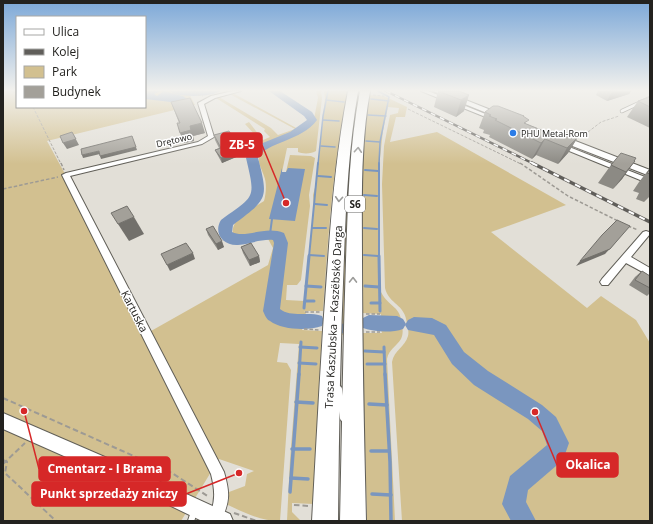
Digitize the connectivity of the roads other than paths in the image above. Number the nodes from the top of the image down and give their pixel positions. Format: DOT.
graph roads {
  1 [pos="205,115"];
  2 [pos="349,115"];
  3 [pos="361,115"];
  4 [pos="486,115"];
  5 [pos="502,115"];
  6 [pos="514,120"];
  7 [pos="503,122"];
  8 [pos="549,138"];
  9 [pos="650,173"];
  10 [pos="66,175"];
  11 [pos="650,182"];
  12 [pos="646,234"];
  13 [pos="625,258"];
  14 [pos="650,272"];
  15 [pos="605,282"];
  16 [pos="342,324"];
  17 [pos="337,373"];
  18 [pos="346,373"];
  19 [pos="338,381"];
  20 [pos="345,381"];
  21 [pos="341,404"];
  22 [pos="3,421"];
  23 [pos="341,426"];
  24 [pos="335,441"];
  25 [pos="346,442"];
  26 [pos="353,495"];
  27 [pos="321,507"];
  28 [pos="220,514"];
  29 [pos="193,515"];
  30 [pos="353,521"];
  1 -- 10 [label="street, Drętowo"];
  2 -- 16 [label="highway, Trasa Kaszubska – Kaszëbskô Darga / S6, one-way"];
  16 -- 3 [label="highway, Trasa Kaszubska – Kaszëbskô Darga / S6, one-way"];
  4 -- 7 [label="street"];
  5 -- 6 [label="main road"];
  8 -- 9 [label="main road"];
  8 -- 11 [label="street"];
  10 -- 28 [label="street, Kartuska"];
  12 -- 13 [label="street"];
  13 -- 14 [label="street"];
  13 -- 15 [label="street"];
  16 -- 17 [label="lane"];
  16 -- 18 [label="lane"];
  16 -- 26 [label="highway, Trasa Kaszubska – Kaszëbskô Darga / S6"];
  16 -- 27 [label="highway, Trasa Kaszubska – Kaszëbskô Darga / S6"];
  19 -- 21 [label="lane"];
  20 -- 21 [label="lane"];
  21 -- 23 [label="lane"];
  22 -- 29 [label="main road"];
  24 -- 27 [label="lane"];
  25 -- 26 [label="lane"];
  26 -- 30 [label="highway, Trasa Kaszubska – Kaszëbskô Darga / S6"];
  28 -- 29 [label="main road"];
}
